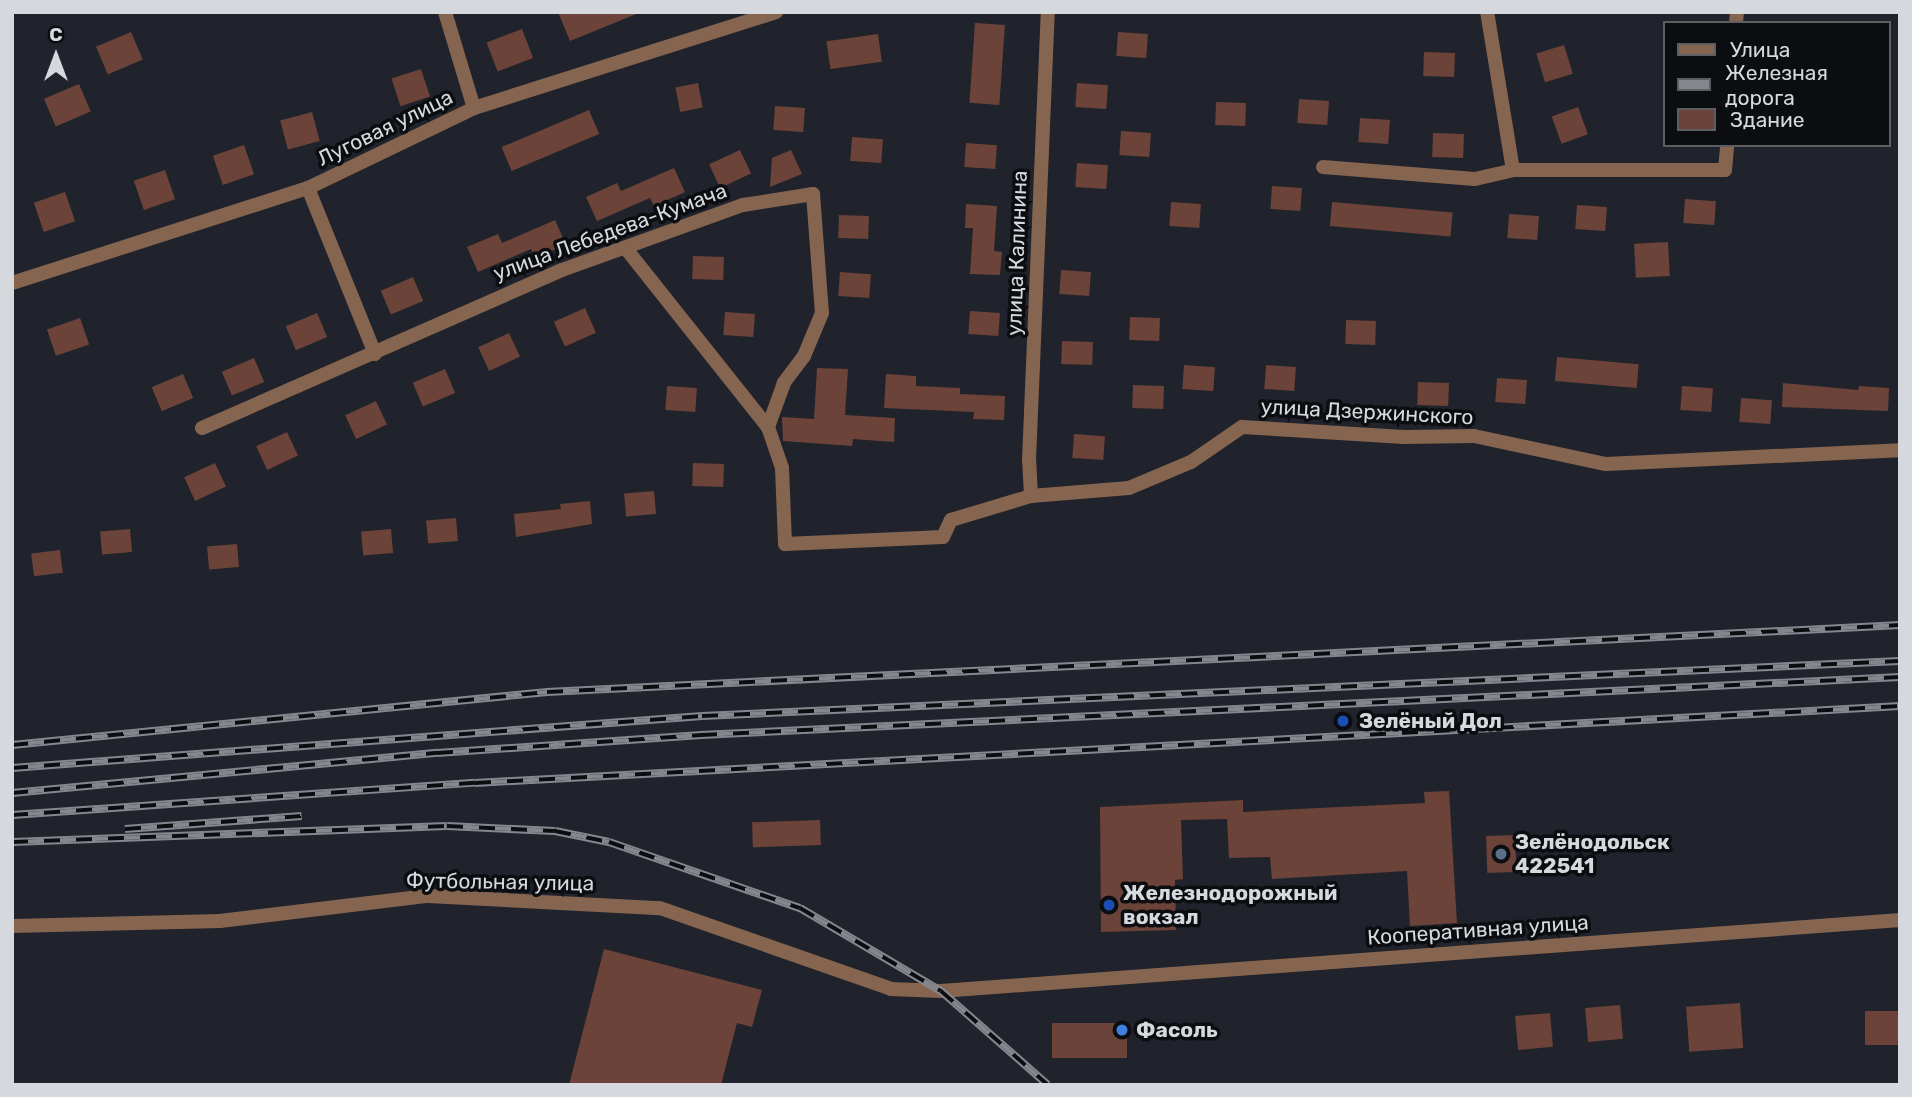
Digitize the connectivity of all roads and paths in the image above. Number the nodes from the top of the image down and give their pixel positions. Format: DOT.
graph roads {
  1 [pos="445,12"];
  2 [pos="776,12"];
  3 [pos="1048,12"];
  4 [pos="1487,12"];
  5 [pos="474,108"];
  6 [pos="1727,147"];
  7 [pos="1323,167"];
  8 [pos="1513,170"];
  9 [pos="308,188"];
  10 [pos="627,250"];
  11 [pos="12,284"];
  12 [pos="375,354"];
  13 [pos="768,427"];
  14 [pos="202,428"];
  15 [pos="1900,450"];
  16 [pos="1031,496"];
  17 [pos="1900,920"];
  18 [pos="12,926"];
  19 [pos="891,989"];
  1 -- 5 [label="street"];
  2 -- 5 [label="street, Луговая улица"];
  3 -- 16 [label="street, улица Калинина"];
  4 -- 8 [label="street"];
  5 -- 9 [label="street, Луговая улица"];
  6 -- 8 [label="street"];
  7 -- 8 [label="street"];
  9 -- 11 [label="street, Луговая улица"];
  9 -- 12 [label="street"];
  10 -- 12 [label="street, улица Лебедева-Кумача"];
  10 -- 13 [label="street, улица Дзержинского"];
  10 -- 13 [label="street, улица Лебедева-Кумача"];
  12 -- 14 [label="street, улица Лебедева-Кумача"];
  13 -- 16 [label="street, улица Дзержинского"];
  15 -- 16 [label="street, улица Дзержинского"];
  17 -- 19 [label="street, Кооперативная улица"];
  18 -- 19 [label="street, Футбольная улица"];
}
